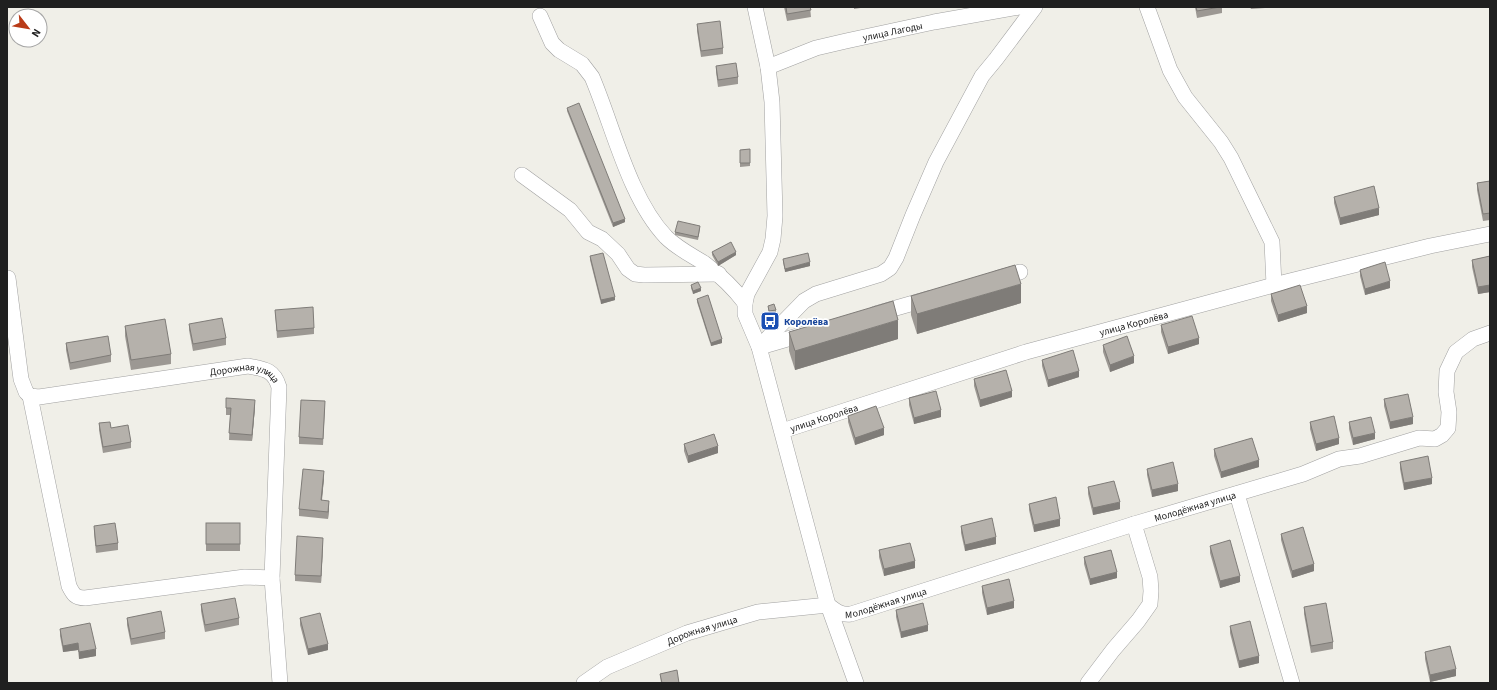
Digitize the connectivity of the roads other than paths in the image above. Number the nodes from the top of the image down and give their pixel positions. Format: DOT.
graph roads {
  1 [pos="755,7"];
  2 [pos="1020,7"];
  3 [pos="1035,7"];
  4 [pos="1147,7"];
  5 [pos="540,16"];
  6 [pos="768,67"];
  7 [pos="522,175"];
  8 [pos="1490,234"];
  9 [pos="1020,272"];
  10 [pos="719,274"];
  11 [pos="8,278"];
  12 [pos="983,282"];
  13 [pos="1274,285"];
  14 [pos="945,293"];
  15 [pos="745,303"];
  16 [pos="863,317"];
  17 [pos="818,330"];
  18 [pos="1490,333"];
  19 [pos="759,347"];
  20 [pos="30,396"];
  21 [pos="782,430"];
  22 [pos="1237,494"];
  23 [pos="1134,524"];
  24 [pos="272,578"];
  25 [pos="828,605"];
  26 [pos="280,683"];
  27 [pos="584,683"];
  28 [pos="856,683"];
  29 [pos="1088,683"];
  30 [pos="1292,683"];
  1 -- 6 [label="street"];
  2 -- 6 [label="street, улица Лагоды"];
  3 -- 19 [label="street"];
  4 -- 13 [label="street"];
  5 -- 10 [label="street"];
  6 -- 15 [label="street"];
  7 -- 10 [label="street"];
  8 -- 13 [label="street, улица Королёва"];
  9 -- 12 [label="street"];
  10 -- 15 [label="street"];
  11 -- 20 [label="street"];
  13 -- 21 [label="street, улица Королёва"];
  14 -- 16 [label="street"];
  15 -- 19 [label="street"];
  17 -- 19 [label="street"];
  18 -- 22 [label="street, Молодёжная улица"];
  19 -- 21 [label="street"];
  20 -- 24 [label="street"];
  20 -- 24 [label="street, Дорожная улица"];
  21 -- 25 [label="street"];
  22 -- 23 [label="street, Молодёжная улица"];
  22 -- 30 [label="street"];
  23 -- 25 [label="street, Молодёжная улица"];
  23 -- 29 [label="street"];
  24 -- 26 [label="street, Дорожная улица"];
  25 -- 27 [label="street, Дорожная улица"];
  25 -- 28 [label="street"];
}
